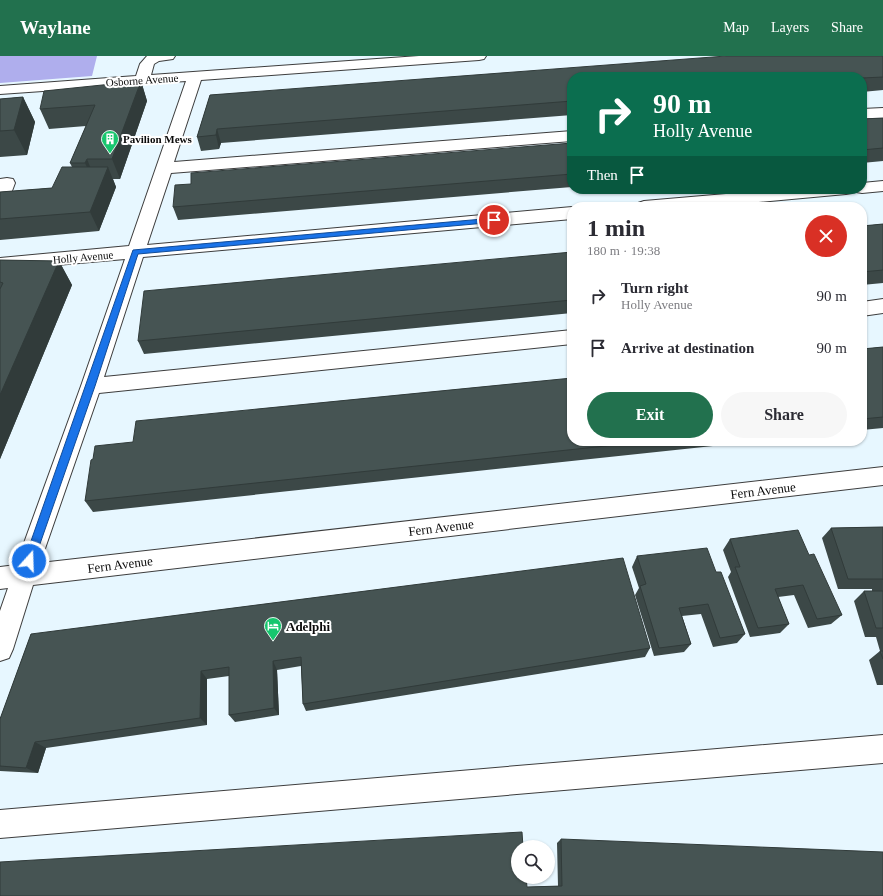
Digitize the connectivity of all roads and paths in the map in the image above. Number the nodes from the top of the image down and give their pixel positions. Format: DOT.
graph roads {
  1 [pos="168,56"];
  2 [pos="479,56"];
  3 [pos="195,76"];
  4 [pos="143,79"];
  5 [pos="0,90"];
  6 [pos="883,112"];
  7 [pos="867,114"];
  8 [pos="567,136"];
  9 [pos="164,168"];
  10 [pos="0,184"];
  11 [pos="883,186"];
  12 [pos="867,188"];
  13 [pos="790,194"];
  14 [pos="700,202"];
  15 [pos="0,203"];
  16 [pos="567,213"];
  17 [pos="136,252"];
  18 [pos="0,264"];
  19 [pos="883,306"];
  20 [pos="867,308"];
  21 [pos="567,338"];
  22 [pos="91,386"];
  23 [pos="883,476"];
  24 [pos="24,575"];
  25 [pos="0,578"];
  26 [pos="0,649"];
  27 [pos="883,749"];
  28 [pos="0,824"];
  1 -- 4 [label="street"];
  2 -- 3 [label="street, Osborne Avenue"];
  3 -- 4 [label="street, Osborne Avenue"];
  3 -- 9 [label="street"];
  4 -- 5 [label="street, Osborne Avenue"];
  6 -- 7 [label="street"];
  8 -- 9 [label="street"];
  9 -- 17 [label="street"];
  10 -- 15 [label="street"];
  11 -- 12 [label="street"];
  13 -- 14 [label="street"];
  16 -- 17 [label="street, Holly Avenue"];
  17 -- 18 [label="street, Holly Avenue"];
  17 -- 22 [label="street"];
  19 -- 20 [label="street"];
  21 -- 22 [label="street"];
  22 -- 24 [label="street"];
  23 -- 24 [label="street, Fern Avenue"];
  24 -- 25 [label="street, Fern Avenue"];
  24 -- 26 [label="street"];
  27 -- 28 [label="street"];
}
